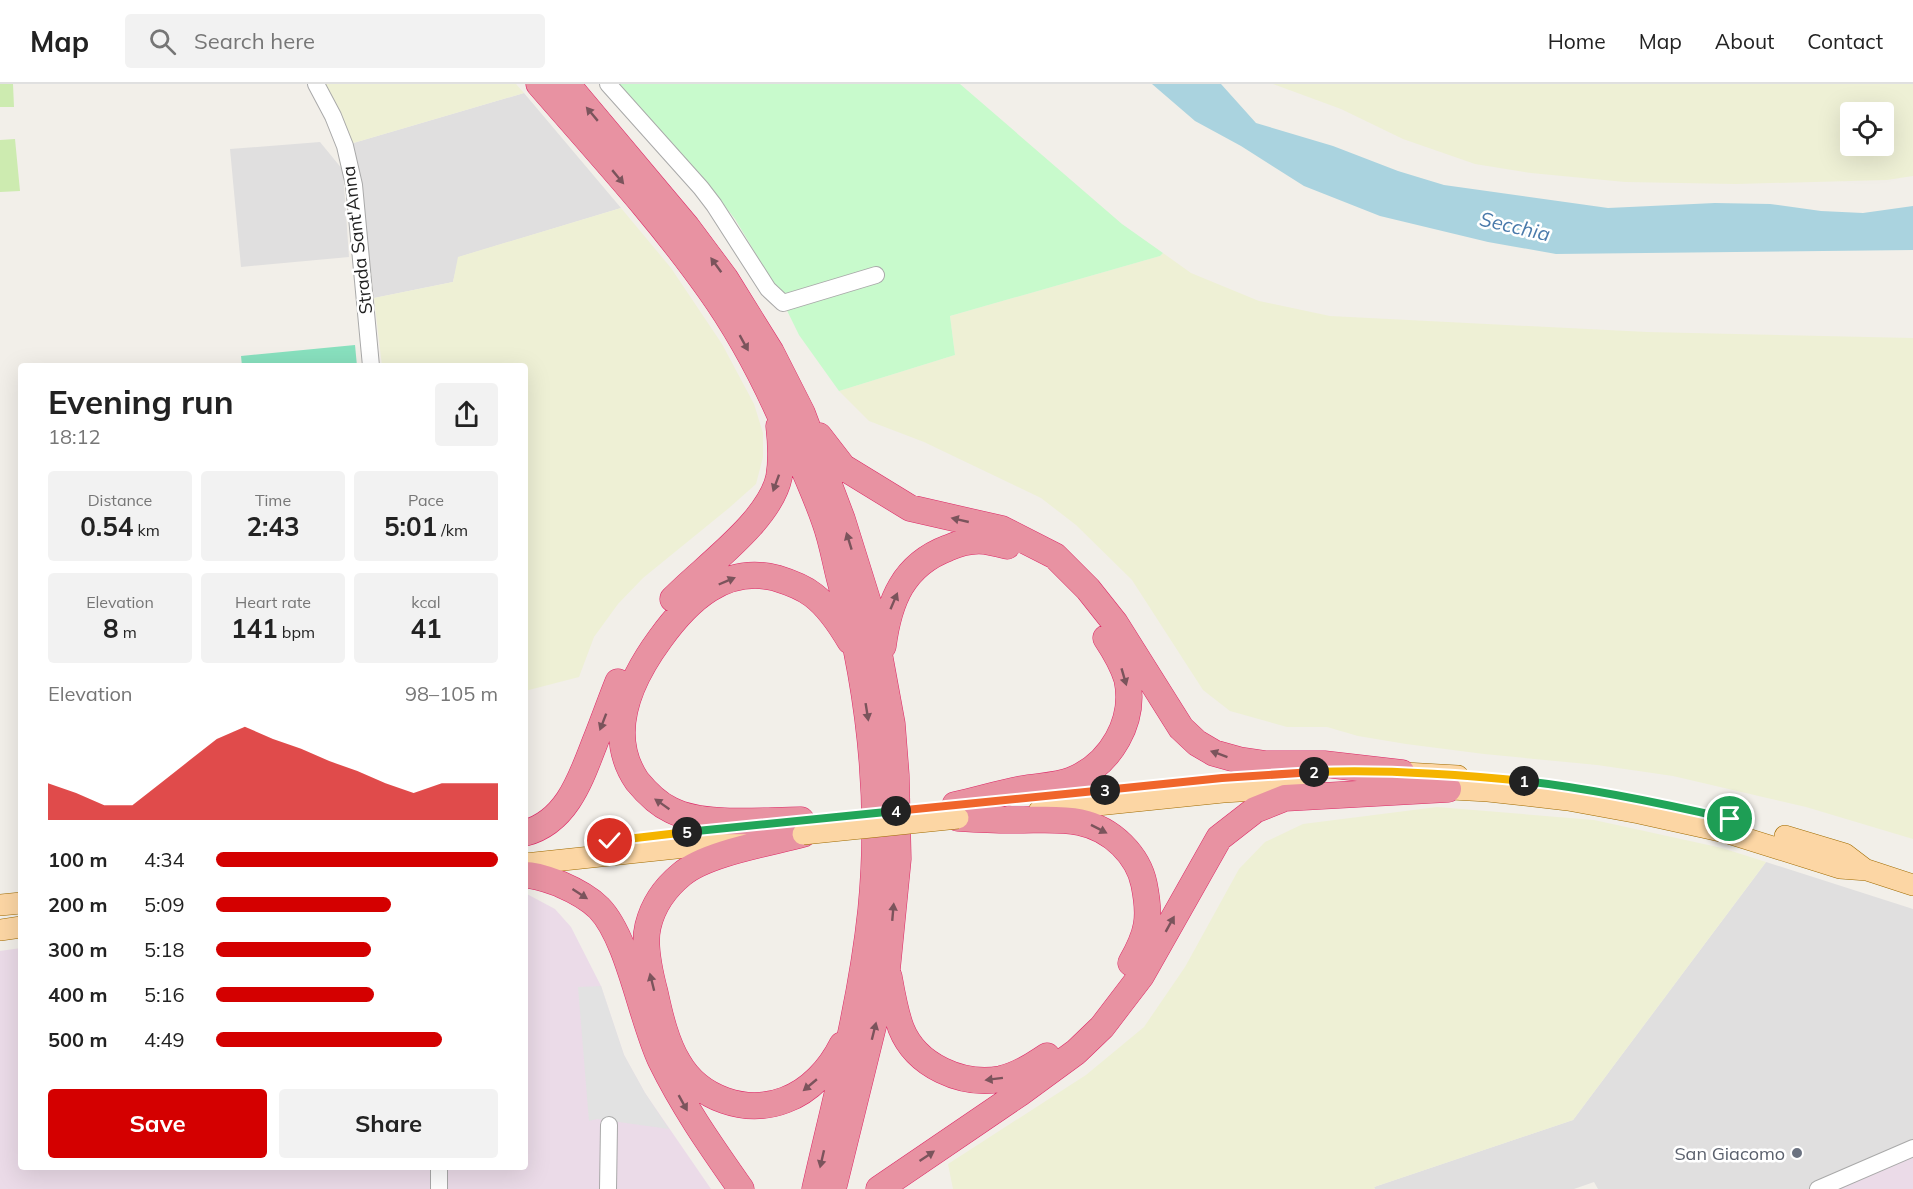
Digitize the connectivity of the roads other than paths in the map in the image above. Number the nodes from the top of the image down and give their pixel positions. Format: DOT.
graph roads {
  1 [pos="316,84"];
  2 [pos="539,84"];
  3 [pos="567,84"];
  4 [pos="608,84"];
  5 [pos="876,275"];
  6 [pos="371,363"];
  7 [pos="784,398"];
  8 [pos="869,656"];
  9 [pos="1402,773"];
  10 [pos="1448,789"];
  11 [pos="957,812"];
  12 [pos="802,827"];
  13 [pos="528,832"];
  14 [pos="528,850"];
  15 [pos="528,864"];
  16 [pos="1867,870"];
  17 [pos="528,876"];
  18 [pos="1913,885"];
  19 [pos="18,903"];
  20 [pos="0,905"];
  21 [pos="18,927"];
  22 [pos="0,930"];
  23 [pos="887,970"];
  24 [pos="854,1020"];
  25 [pos="609,1125"];
  26 [pos="1913,1148"];
  27 [pos="439,1170"];
  28 [pos="439,1189"];
  29 [pos="608,1189"];
  30 [pos="741,1189"];
  31 [pos="815,1189"];
  32 [pos="833,1189"];
  33 [pos="879,1189"];
  34 [pos="1818,1189"];
  1 -- 6 [label="street, Strada Sant'Anna"];
  2 -- 7 [label="highway, one-way"];
  7 -- 3 [label="highway, one-way"];
  4 -- 5 [label="street"];
  7 -- 8 [label="highway"];
  9 -- 7 [label="highway, one-way"];
  7 -- 13 [label="highway, one-way"];
  8 -- 11 [label="highway, one-way"];
  12 -- 8 [label="highway, one-way"];
  23 -- 8 [label="highway, one-way"];
  8 -- 24 [label="highway, one-way"];
  9 -- 11 [label="main road"];
  9 -- 16 [label="main road"];
  10 -- 11 [label="main road"];
  10 -- 16 [label="main road"];
  33 -- 10 [label="highway, one-way"];
  11 -- 12 [label="main road, bridge"];
  11 -- 23 [label="highway, one-way"];
  12 -- 14 [label="main road"];
  12 -- 15 [label="main road"];
  24 -- 12 [label="highway, one-way"];
  16 -- 18 [label="main road"];
  17 -- 30 [label="highway, one-way"];
  19 -- 20 [label="main road"];
  21 -- 22 [label="main road"];
  32 -- 23 [label="highway, one-way"];
  24 -- 31 [label="highway, one-way"];
  25 -- 29 [label="street"];
  26 -- 34 [label="street"];
  27 -- 28 [label="street"];
}
